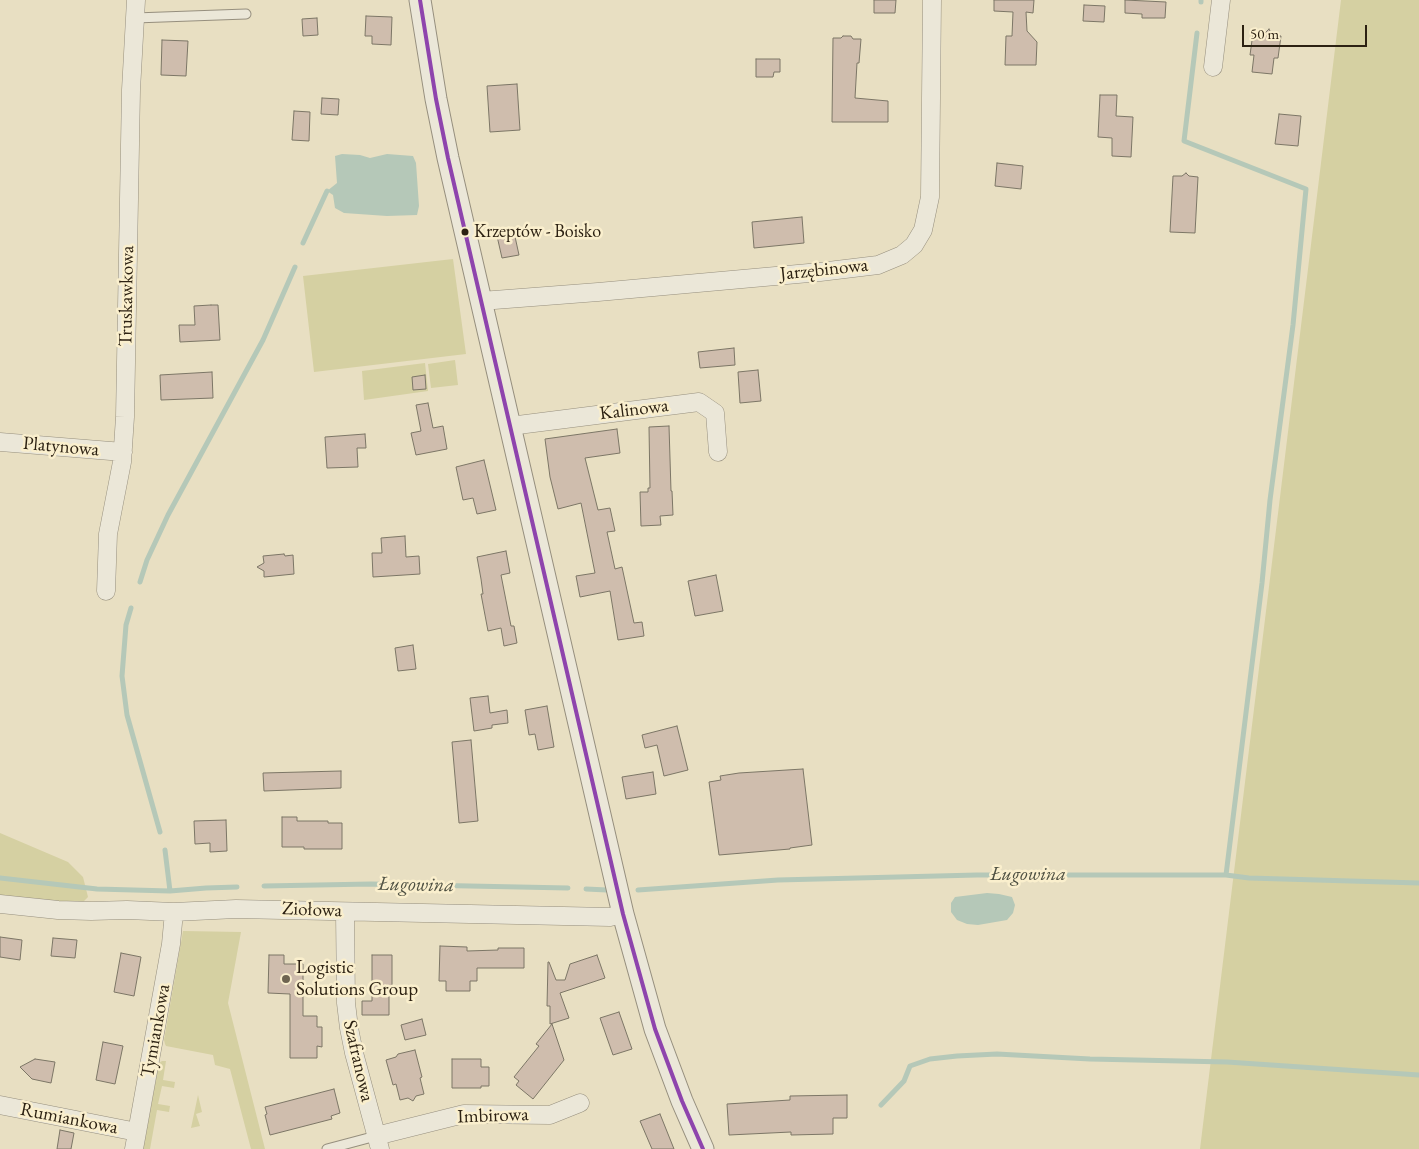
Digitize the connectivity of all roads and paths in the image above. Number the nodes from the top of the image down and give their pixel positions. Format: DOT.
graph roads {
  1 [pos="136,0"];
  2 [pos="420,0"];
  3 [pos="932,0"];
  4 [pos="1221,0"];
  5 [pos="246,14"];
  6 [pos="135,18"];
  7 [pos="1213,67"];
  8 [pos="481,301"];
  9 [pos="510,426"];
  10 [pos="0,442"];
  11 [pos="123,452"];
  12 [pos="718,452"];
  13 [pos="106,591"];
  14 [pos="0,904"];
  15 [pos="174,912"];
  16 [pos="346,912"];
  17 [pos="623,914"];
  18 [pos="580,1103"];
  19 [pos="0,1105"];
  20 [pos="136,1141"];
  21 [pos="378,1142"];
  22 [pos="327,1149"];
  23 [pos="703,1149"];
  1 -- 6 [label="street, Truskawkowa"];
  2 -- 8 [label="street"];
  3 -- 8 [label="street, Jarzębinowa"];
  4 -- 7 [label="street"];
  5 -- 6 [label="lane"];
  6 -- 11 [label="street, Truskawkowa"];
  8 -- 9 [label="street"];
  9 -- 12 [label="street, Kalinowa"];
  9 -- 17 [label="street"];
  10 -- 11 [label="street, Platynowa"];
  11 -- 13 [label="street, Truskawkowa"];
  14 -- 15 [label="street, Ziołowa"];
  15 -- 16 [label="street, Ziołowa"];
  15 -- 20 [label="street, Tymiankowa"];
  16 -- 17 [label="street, Ziołowa"];
  16 -- 21 [label="street, Szafranowa"];
  17 -- 23 [label="street"];
  18 -- 21 [label="street, Imbirowa"];
  19 -- 20 [label="street, Rumiankowa"];
  21 -- 22 [label="lane"];
}
